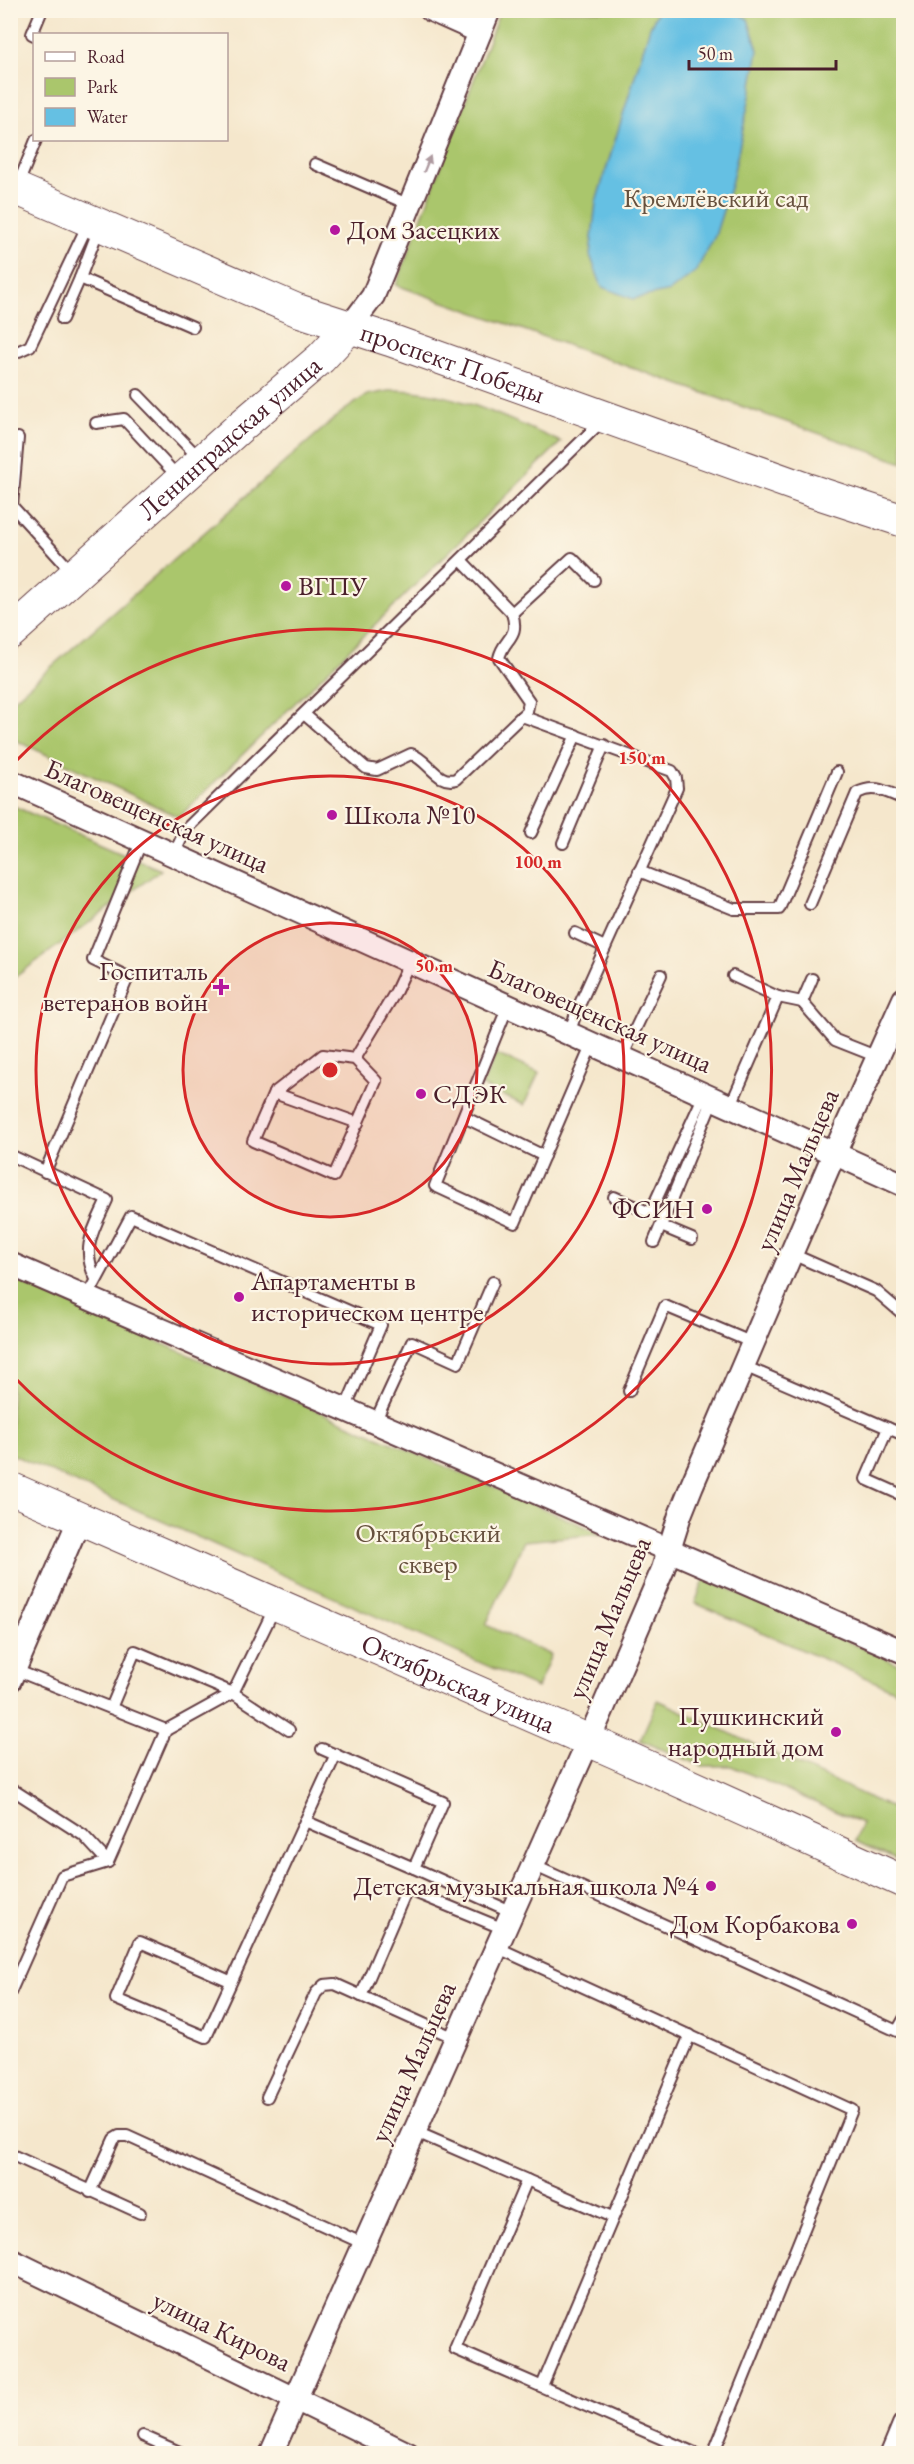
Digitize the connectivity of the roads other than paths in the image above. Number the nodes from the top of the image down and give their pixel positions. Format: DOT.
graph roads {
  1 [pos="42,10"];
  2 [pos="431,10"];
  3 [pos="489,10"];
  4 [pos="480,32"];
  5 [pos="33,34"];
  6 [pos="36,141"];
  7 [pos="315,164"];
  8 [pos="12,191"];
  9 [pos="410,205"];
  10 [pos="95,223"];
  11 [pos="80,278"];
  12 [pos="62,319"];
  13 [pos="193,327"];
  14 [pos="349,328"];
  15 [pos="10,351"];
  16 [pos="138,395"];
  17 [pos="607,417"];
  18 [pos="96,423"];
  19 [pos="18,438"];
  20 [pos="192,471"];
  21 [pos="903,521"];
  22 [pos="461,560"];
  23 [pos="75,575"];
  24 [pos="594,580"];
  25 [pos="512,614"];
  26 [pos="10,633"];
  27 [pos="304,714"];
  28 [pos="522,716"];
  29 [pos="576,735"];
  30 [pos="604,745"];
  31 [pos="837,772"];
  32 [pos="10,781"];
  33 [pos="903,799"];
  34 [pos="531,833"];
  35 [pos="142,840"];
  36 [pos="563,843"];
  37 [pos="174,854"];
  38 [pos="639,871"];
  39 [pos="810,904"];
  40 [pos="575,933"];
  41 [pos="605,947"];
  42 [pos="410,961"];
  43 [pos="662,975"];
  44 [pos="733,976"];
  45 [pos="812,979"];
  46 [pos="778,997"];
  47 [pos="903,999"];
  48 [pos="802,1002"];
  49 [pos="508,1006"];
  50 [pos="569,1033"];
  51 [pos="592,1044"];
  52 [pos="878,1056"];
  53 [pos="622,1058"];
  54 [pos="355,1059"];
  55 [pos="274,1093"];
  56 [pos="716,1100"];
  57 [pos="464,1117"];
  58 [pos="357,1123"];
  59 [pos="834,1154"];
  60 [pos="10,1155"];
  61 [pos="544,1156"];
  62 [pos="45,1172"];
  63 [pos="903,1185"];
  64 [pos="615,1197"];
  65 [pos="661,1226"];
  66 [pos="692,1239"];
  67 [pos="654,1242"];
  68 [pos="792,1254"];
  69 [pos="10,1264"];
  70 [pos="493,1282"];
  71 [pos="92,1288"];
  72 [pos="903,1315"];
  73 [pos="754,1344"];
  74 [pos="744,1366"];
  75 [pos="629,1391"];
  76 [pos="345,1409"];
  77 [pos="375,1422"];
  78 [pos="888,1428"];
  79 [pos="903,1435"];
  80 [pos="10,1488"];
  81 [pos="903,1496"];
  82 [pos="80,1518"];
  83 [pos="670,1550"];
  84 [pos="276,1604"];
  85 [pos="19,1634"];
  86 [pos="903,1652"];
  87 [pos="13,1675"];
  88 [pos="233,1693"];
  89 [pos="111,1708"];
  90 [pos="166,1730"];
  91 [pos="289,1730"];
  92 [pos="589,1740"];
  93 [pos="322,1749"];
  94 [pos="336,1754"];
  95 [pos="10,1788"];
  96 [pos="305,1821"];
  97 [pos="108,1862"];
  98 [pos="533,1865"];
  99 [pos="414,1868"];
  100 [pos="903,1882"];
  101 [pos="504,1929"];
  102 [pos="230,1981"];
  103 [pos="10,1993"];
  104 [pos="361,1996"];
  105 [pos="903,2020"];
  106 [pos="690,2035"];
  107 [pos="455,2038"];
  108 [pos="267,2097"];
  109 [pos="414,2131"];
  110 [pos="10,2154"];
  111 [pos="527,2180"];
  112 [pos="90,2192"];
  113 [pos="140,2212"];
  114 [pos="612,2217"];
  115 [pos="364,2244"];
  116 [pos="10,2260"];
  117 [pos="542,2386"];
  118 [pos="295,2398"];
  119 [pos="903,2425"];
  120 [pos="143,2436"];
  121 [pos="184,2454"];
  122 [pos="271,2454"];
  123 [pos="408,2454"];
  124 [pos="697,2454"];
  125 [pos="713,2454"];
  126 [pos="892,2454"];
  1 -- 5 [label="lane"];
  2 -- 4 [label="street"];
  3 -- 4 [label="street, Ленинградская улица"];
  9 -- 4 [label="street, Ленинградская улица, one-way"];
  6 -- 8 [label="lane"];
  7 -- 9 [label="lane"];
  8 -- 10 [label="main road, проспект Победы"];
  9 -- 14 [label="street, Ленинградская улица"];
  10 -- 11 [label="lane"];
  10 -- 14 [label="main road, проспект Победы"];
  10 -- 15 [label="lane"];
  11 -- 12 [label="lane"];
  11 -- 13 [label="lane"];
  14 -- 17 [label="main road, проспект Победы"];
  14 -- 20 [label="main road, Ленинградская улица"];
  16 -- 20 [label="lane"];
  17 -- 21 [label="main road, проспект Победы"];
  17 -- 22 [label="lane"];
  18 -- 20 [label="lane"];
  19 -- 23 [label="lane"];
  20 -- 23 [label="main road, Ленинградская улица"];
  22 -- 25 [label="lane"];
  22 -- 27 [label="lane"];
  23 -- 26 [label="main road, Ленинградская улица"];
  24 -- 25 [label="lane"];
  25 -- 28 [label="lane"];
  27 -- 28 [label="lane"];
  27 -- 37 [label="lane"];
  28 -- 29 [label="lane"];
  29 -- 30 [label="lane"];
  29 -- 34 [label="lane"];
  30 -- 36 [label="lane"];
  30 -- 38 [label="lane"];
  31 -- 38 [label="lane"];
  32 -- 35 [label="street, Благовещенская улица"];
  33 -- 39 [label="lane"];
  35 -- 37 [label="street, Благовещенская улица"];
  35 -- 62 [label="lane"];
  37 -- 42 [label="street, Благовещенская улица"];
  38 -- 41 [label="lane"];
  40 -- 41 [label="lane"];
  41 -- 50 [label="lane"];
  42 -- 49 [label="street, Благовещенская улица"];
  42 -- 54 [label="lane"];
  43 -- 53 [label="lane"];
  44 -- 46 [label="lane"];
  45 -- 48 [label="lane"];
  46 -- 48 [label="lane"];
  46 -- 56 [label="lane"];
  47 -- 52 [label="street, улица Мальцева"];
  48 -- 52 [label="lane"];
  49 -- 50 [label="street, Благовещенская улица"];
  49 -- 57 [label="lane"];
  50 -- 51 [label="street, Благовещенская улица"];
  51 -- 53 [label="street, Благовещенская улица"];
  51 -- 61 [label="lane"];
  52 -- 59 [label="street, улица Мальцева"];
  53 -- 56 [label="street, Благовещенская улица"];
  54 -- 55 [label="lane"];
  54 -- 58 [label="lane"];
  55 -- 58 [label="lane"];
  55 -- 58 [label="lane"];
  56 -- 59 [label="street, Благовещенская улица"];
  56 -- 64 [label="lane"];
  56 -- 65 [label="lane"];
  57 -- 61 [label="lane"];
  57 -- 61 [label="lane"];
  59 -- 63 [label="street, Благовещенская улица"];
  59 -- 68 [label="street, улица Мальцева"];
  60 -- 62 [label="lane"];
  62 -- 71 [label="lane"];
  65 -- 66 [label="lane"];
  65 -- 67 [label="lane"];
  68 -- 72 [label="lane"];
  68 -- 73 [label="street, улица Мальцева"];
  69 -- 71 [label="street"];
  70 -- 77 [label="lane"];
  71 -- 76 [label="street"];
  71 -- 76 [label="lane"];
  73 -- 74 [label="street, улица Мальцева"];
  73 -- 75 [label="lane"];
  74 -- 78 [label="lane"];
  74 -- 83 [label="street, улица Мальцева"];
  76 -- 77 [label="street"];
  77 -- 83 [label="street"];
  78 -- 79 [label="lane"];
  78 -- 81 [label="lane"];
  80 -- 82 [label="main road, Октябрьская улица"];
  82 -- 84 [label="main road, Октябрьская улица"];
  82 -- 85 [label="street"];
  83 -- 86 [label="street"];
  83 -- 92 [label="street, улица Мальцева"];
  84 -- 88 [label="lane"];
  84 -- 92 [label="main road, Октябрьская улица"];
  85 -- 87 [label="street"];
  87 -- 89 [label="lane"];
  88 -- 89 [label="lane"];
  88 -- 90 [label="lane"];
  88 -- 91 [label="lane"];
  89 -- 90 [label="lane"];
  90 -- 97 [label="lane"];
  92 -- 98 [label="street, улица Мальцева"];
  92 -- 100 [label="main road, Октябрьская улица"];
  93 -- 94 [label="lane"];
  94 -- 96 [label="lane"];
  94 -- 99 [label="lane"];
  95 -- 97 [label="lane"];
  96 -- 99 [label="lane"];
  96 -- 102 [label="lane"];
  97 -- 103 [label="lane"];
  98 -- 101 [label="street, улица Мальцева"];
  98 -- 105 [label="lane"];
  99 -- 101 [label="lane"];
  101 -- 104 [label="lane"];
  101 -- 106 [label="lane"];
  101 -- 107 [label="street, улица Мальцева"];
  102 -- 102 [label="lane"];
  104 -- 107 [label="lane"];
  104 -- 108 [label="lane"];
  106 -- 114 [label="lane"];
  106 -- 125 [label="lane"];
  107 -- 109 [label="street, улица Мальцева"];
  109 -- 111 [label="lane"];
  109 -- 115 [label="street, улица Мальцева"];
  110 -- 112 [label="lane"];
  111 -- 114 [label="lane"];
  111 -- 117 [label="lane"];
  112 -- 113 [label="lane"];
  112 -- 115 [label="lane"];
  114 -- 117 [label="lane"];
  115 -- 118 [label="street, улица Мальцева"];
  116 -- 118 [label="street, улица Кирова"];
  117 -- 124 [label="lane"];
  118 -- 122 [label="street, улица Мальцева"];
  118 -- 123 [label="street, улица Кирова"];
  119 -- 126 [label="street"];
  120 -- 121 [label="lane"];
}
